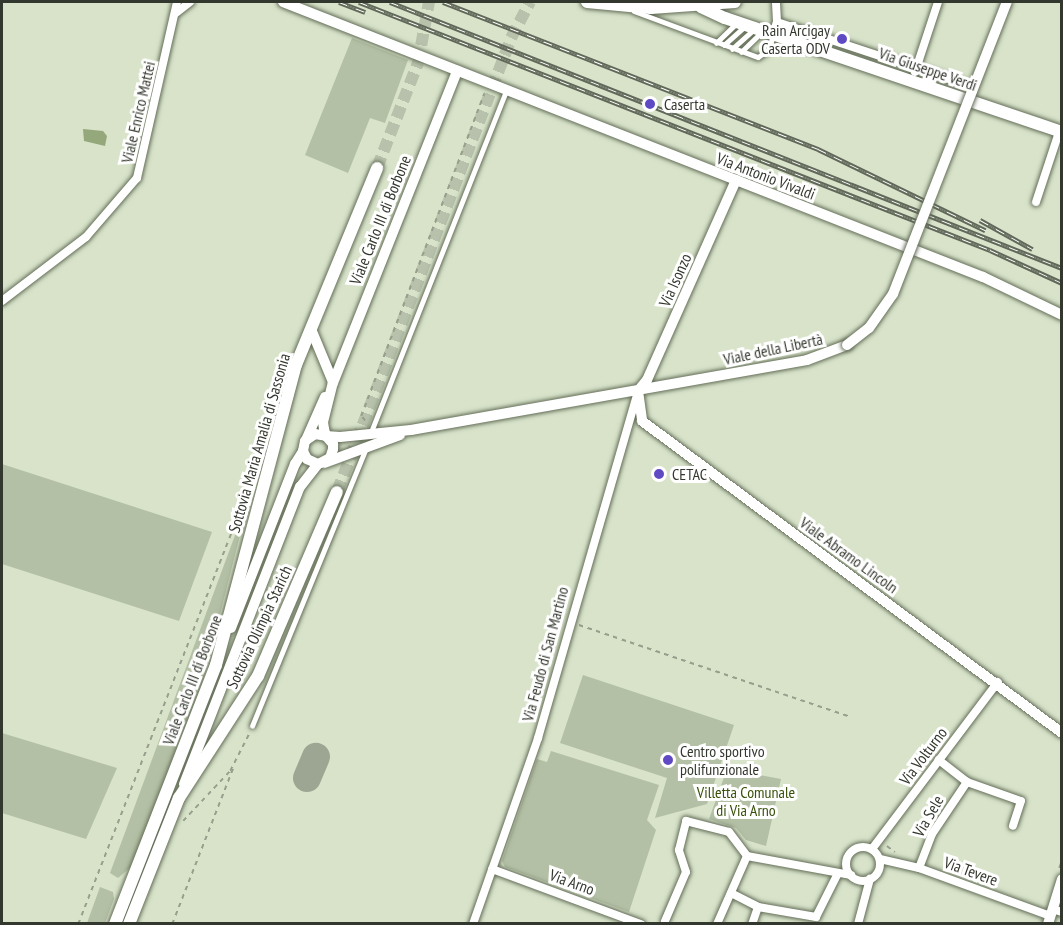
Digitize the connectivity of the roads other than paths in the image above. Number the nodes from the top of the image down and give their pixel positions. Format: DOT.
graph roads {
  1 [pos="179,2"];
  2 [pos="188,2"];
  3 [pos="283,2"];
  4 [pos="587,2"];
  5 [pos="735,2"];
  6 [pos="776,2"];
  7 [pos="938,2"];
  8 [pos="1007,2"];
  9 [pos="627,7"];
  10 [pos="701,7"];
  11 [pos="176,13"];
  12 [pos="762,29"];
  13 [pos="716,43"];
  14 [pos="723,45"];
  15 [pos="732,49"];
  16 [pos="741,52"];
  17 [pos="917,68"];
  18 [pos="457,71"];
  19 [pos="912,81"];
  20 [pos="964,84"];
  21 [pos="506,90"];
  22 [pos="1061,129"];
  23 [pos="377,168"];
  24 [pos="736,180"];
  25 [pos="1035,202"];
  26 [pos="2,301"];
  27 [pos="1062,315"];
  28 [pos="311,329"];
  29 [pos="333,381"];
  30 [pos="638,391"];
  31 [pos="411,430"];
  32 [pos="371,432"];
  33 [pos="326,436"];
  34 [pos="304,446"];
  35 [pos="366,449"];
  36 [pos="320,464"];
  37 [pos="337,492"];
  38 [pos="216,665"];
  39 [pos="998,682"];
  40 [pos="252,726"];
  41 [pos="1062,733"];
  42 [pos="939,760"];
  43 [pos="967,782"];
  44 [pos="179,798"];
  45 [pos="1013,826"];
  46 [pos="872,849"];
  47 [pos="747,856"];
  48 [pos="880,859"];
  49 [pos="919,868"];
  50 [pos="492,869"];
  51 [pos="838,873"];
  52 [pos="1060,875"];
  53 [pos="851,876"];
  54 [pos="870,879"];
  55 [pos="731,893"];
  56 [pos="758,907"];
  57 [pos="1053,915"];
  58 [pos="666,921"];
  59 [pos="115,924"];
  60 [pos="129,924"];
  61 [pos="473,924"];
  62 [pos="641,924"];
  63 [pos="717,924"];
  64 [pos="752,924"];
  65 [pos="858,924"];
  1 -- 11 [label="street, Viale Enrico Mattei"];
  2 -- 11 [label="street"];
  3 -- 18 [label="street, Via Antonio Vivaldi"];
  4 -- 9 [label="main road"];
  5 -- 10 [label="main road"];
  6 -- 12 [label="street"];
  7 -- 17 [label="street"];
  8 -- 30 [label="street, Viale della Libertà, bridge"];
  9 -- 10 [label="main road"];
  9 -- 13 [label="lane"];
  10 -- 12 [label="main road"];
  11 -- 26 [label="street, Viale Enrico Mattei"];
  12 -- 13 [label="lane"];
  12 -- 14 [label="lane"];
  12 -- 15 [label="lane"];
  12 -- 16 [label="lane"];
  12 -- 16 [label="lane"];
  12 -- 17 [label="street, Via Giuseppe Verdi"];
  12 -- 19 [label="main road, Via Giuseppe Verdi"];
  13 -- 14 [label="lane"];
  14 -- 15 [label="lane"];
  15 -- 16 [label="lane"];
  17 -- 19 [label="street"];
  17 -- 20 [label="street, Via Giuseppe Verdi"];
  18 -- 21 [label="street, Via Antonio Vivaldi"];
  18 -- 29 [label="street, Viale Carlo III di Borbone"];
  19 -- 22 [label="main road, Via Giuseppe Verdi"];
  21 -- 24 [label="street, Via Antonio Vivaldi"];
  21 -- 32 [label="lane"];
  22 -- 25 [label="street"];
  23 -- 28 [label="main road, Sottovia Maria Amalia di Sassonia"];
  24 -- 27 [label="street, Via Antonio Vivaldi"];
  24 -- 30 [label="street, Via Isonzo"];
  28 -- 29 [label="street"];
  28 -- 38 [label="main road, Sottovia Maria Amalia di Sassonia"];
  29 -- 33 [label="street, Viale Carlo III di Borbone"];
  29 -- 34 [label="street, Viale Carlo III di Borbone"];
  30 -- 31 [label="street, Viale della Libertà"];
  30 -- 39 [label="street, Viale Abramo Lincoln"];
  30 -- 50 [label="street, Via Feudo di San Martino"];
  31 -- 32 [label="street, Viale della Libertà"];
  31 -- 35 [label="street"];
  32 -- 33 [label="street, Viale della Libertà"];
  33 -- 34 [label="street"];
  33 -- 36 [label="street, Viale Carlo III di Borbone"];
  34 -- 36 [label="street"];
  34 -- 38 [label="street, Viale Carlo III di Borbone"];
  35 -- 36 [label="street"];
  35 -- 40 [label="lane"];
  36 -- 44 [label="street, Viale Carlo III di Borbone"];
  37 -- 44 [label="main road, Sottovia Olimpia Starich"];
  38 -- 59 [label="main road, Viale Carlo III di Borbone"];
  39 -- 41 [label="street, Viale Abramo Lincoln"];
  39 -- 42 [label="street, Via Volturno"];
  42 -- 43 [label="street"];
  42 -- 46 [label="street, Via Volturno"];
  43 -- 45 [label="street"];
  43 -- 49 [label="street, Via Sele"];
  44 -- 60 [label="main road, Viale Carlo III di Borbone"];
  46 -- 48 [label="street"];
  46 -- 53 [label="street"];
  47 -- 51 [label="street"];
  47 -- 55 [label="street"];
  47 -- 58 [label="street"];
  48 -- 49 [label="street, Via Tevere"];
  48 -- 54 [label="street"];
  49 -- 57 [label="street, Via Tevere"];
  50 -- 61 [label="street, Via Feudo di San Martino"];
  50 -- 62 [label="street, Via Arno"];
  51 -- 53 [label="street"];
  51 -- 56 [label="street"];
  52 -- 57 [label="street"];
  53 -- 54 [label="street"];
  54 -- 65 [label="street"];
  55 -- 56 [label="street"];
  55 -- 63 [label="street"];
  56 -- 64 [label="street"];
}
